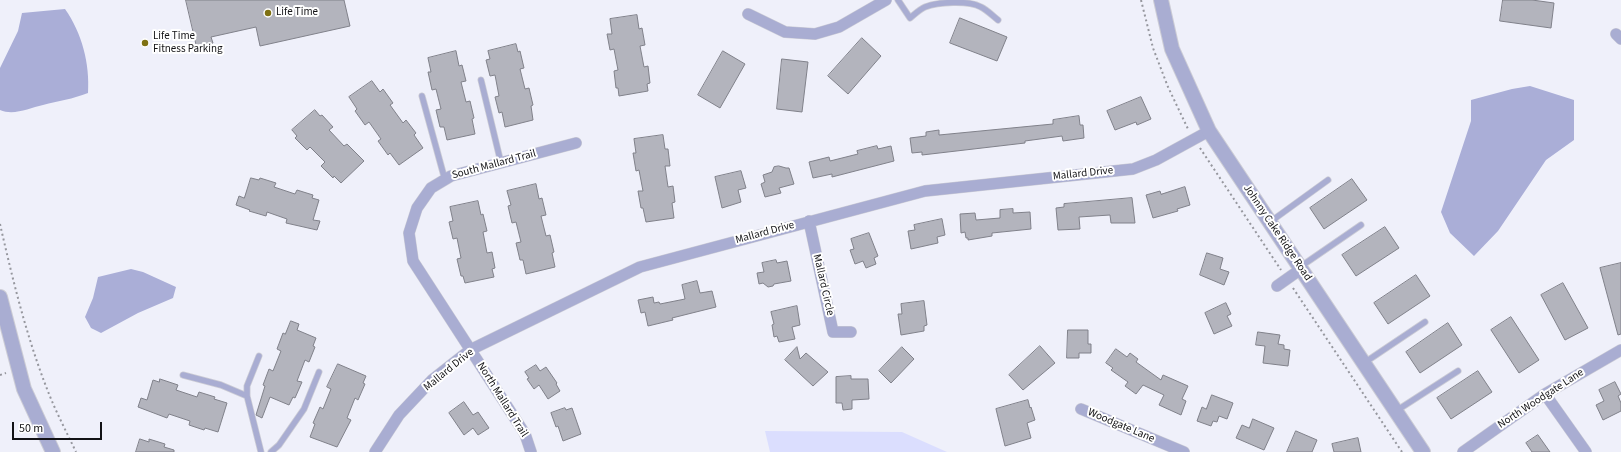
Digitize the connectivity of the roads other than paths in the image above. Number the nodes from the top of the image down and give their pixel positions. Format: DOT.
graph roads {
  1 [pos="886,0"];
  2 [pos="898,0"];
  3 [pos="1161,0"];
  4 [pos="748,14"];
  5 [pos="998,20"];
  6 [pos="480,80"];
  7 [pos="422,96"];
  8 [pos="1209,131"];
  9 [pos="576,143"];
  10 [pos="501,163"];
  11 [pos="444,180"];
  12 [pos="1328,180"];
  13 [pos="809,221"];
  14 [pos="1270,222"];
  15 [pos="1361,225"];
  16 [pos="1300,268"];
  17 [pos="1276,286"];
  18 [pos="0,297"];
  19 [pos="1425,322"];
  20 [pos="851,332"];
  21 [pos="470,350"];
  22 [pos="1621,350"];
  23 [pos="259,356"];
  24 [pos="1364,363"];
  25 [pos="1458,371"];
  26 [pos="319,372"];
  27 [pos="183,375"];
  28 [pos="1545,394"];
  29 [pos="247,396"];
  30 [pos="1081,409"];
  31 [pos="1396,411"];
  32 [pos="53,452"];
  33 [pos="261,452"];
  34 [pos="271,452"];
  35 [pos="375,452"];
  36 [pos="531,452"];
  37 [pos="1184,452"];
  38 [pos="1423,452"];
  39 [pos="1463,452"];
  40 [pos="1586,452"];
  1 -- 4 [label="street"];
  2 -- 5 [label="lane"];
  3 -- 8 [label="street, Johnny Cake Ridge Road"];
  6 -- 10 [label="lane"];
  7 -- 11 [label="lane"];
  8 -- 13 [label="street, Mallard Drive"];
  8 -- 14 [label="street, Johnny Cake Ridge Road"];
  9 -- 10 [label="street, South Mallard Trail"];
  10 -- 11 [label="street, South Mallard Trail"];
  11 -- 21 [label="street, South Mallard Trail"];
  12 -- 14 [label="lane"];
  13 -- 20 [label="street, Mallard Circle"];
  13 -- 21 [label="street, Mallard Drive"];
  14 -- 16 [label="street, Johnny Cake Ridge Road"];
  15 -- 16 [label="lane"];
  16 -- 17 [label="street"];
  16 -- 24 [label="street, Johnny Cake Ridge Road"];
  18 -- 32 [label="street"];
  19 -- 24 [label="lane"];
  21 -- 35 [label="street, Mallard Drive"];
  21 -- 36 [label="street, North Mallard Trail"];
  22 -- 28 [label="street, North Woodgate Lane"];
  23 -- 29 [label="lane"];
  24 -- 31 [label="street, Johnny Cake Ridge Road"];
  25 -- 31 [label="lane"];
  26 -- 34 [label="lane"];
  27 -- 29 [label="lane"];
  28 -- 39 [label="street, North Woodgate Lane"];
  28 -- 40 [label="street"];
  29 -- 33 [label="lane"];
  30 -- 37 [label="street, Woodgate Lane"];
  31 -- 38 [label="street, Johnny Cake Ridge Road"];
}
